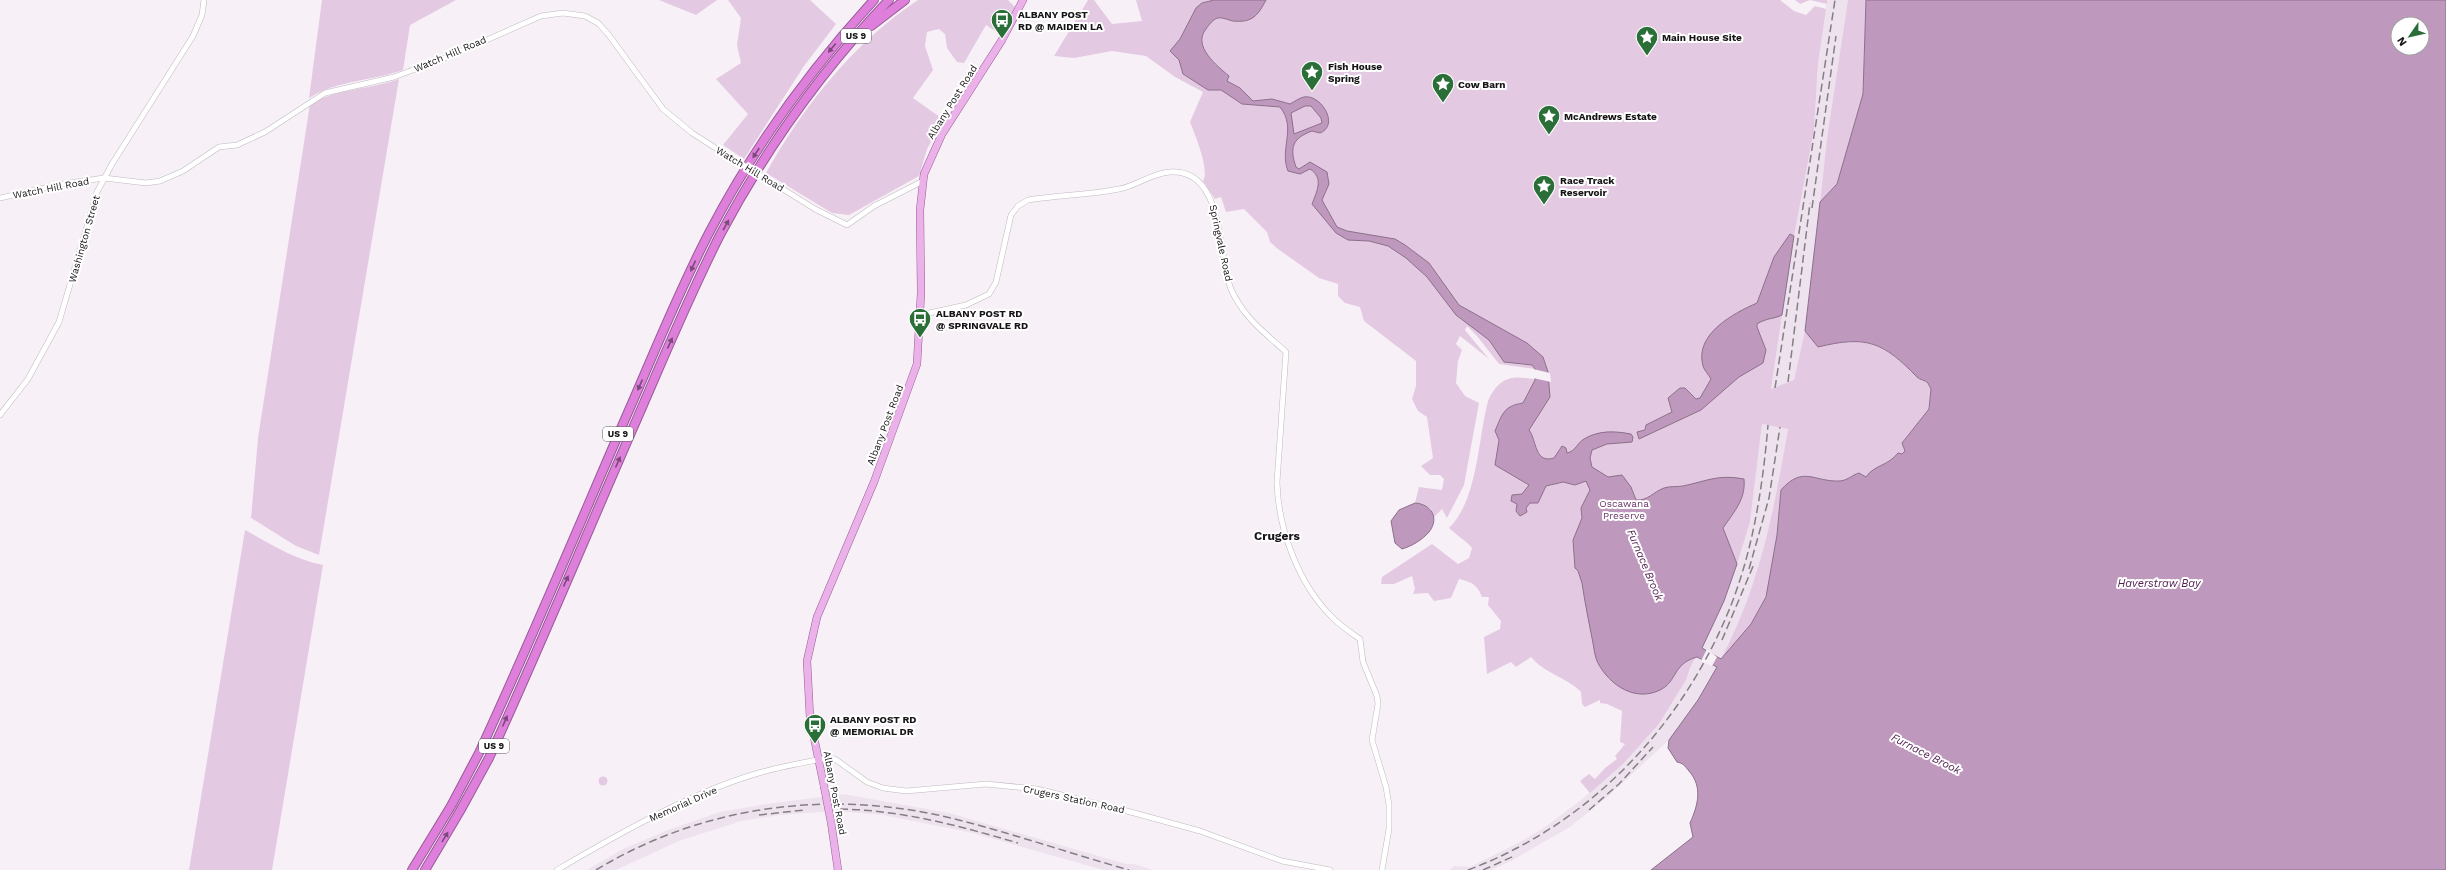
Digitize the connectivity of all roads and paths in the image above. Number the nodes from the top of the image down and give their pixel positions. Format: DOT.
graph roads {
  1 [pos="204,0"];
  2 [pos="873,0"];
  3 [pos="889,0"];
  4 [pos="905,0"];
  5 [pos="1023,0"];
  6 [pos="825,74"];
  7 [pos="104,178"];
  8 [pos="923,181"];
  9 [pos="0,198"];
  10 [pos="920,315"];
  11 [pos="0,415"];
  12 [pos="818,760"];
  13 [pos="412,870"];
  14 [pos="425,870"];
  15 [pos="557,870"];
  16 [pos="838,870"];
  17 [pos="1330,870"];
  18 [pos="1382,870"];
  1 -- 7 [label="street, Washington Street"];
  2 -- 13 [label="highway, US 9, one-way"];
  3 -- 6 [label="highway, US 9"];
  4 -- 6 [label="highway"];
  5 -- 8 [label="main road, Albany Post Road"];
  14 -- 6 [label="highway, US 9, one-way"];
  7 -- 8 [label="street, Watch Hill Road, bridge"];
  7 -- 9 [label="street, Watch Hill Road"];
  7 -- 11 [label="street, Washington Street"];
  8 -- 10 [label="main road, Albany Post Road"];
  10 -- 12 [label="main road, Albany Post Road"];
  10 -- 18 [label="street, Springvale Road"];
  12 -- 15 [label="street, Memorial Drive"];
  12 -- 16 [label="main road, Albany Post Road, bridge"];
  12 -- 17 [label="street, Crugers Station Road"];
}
